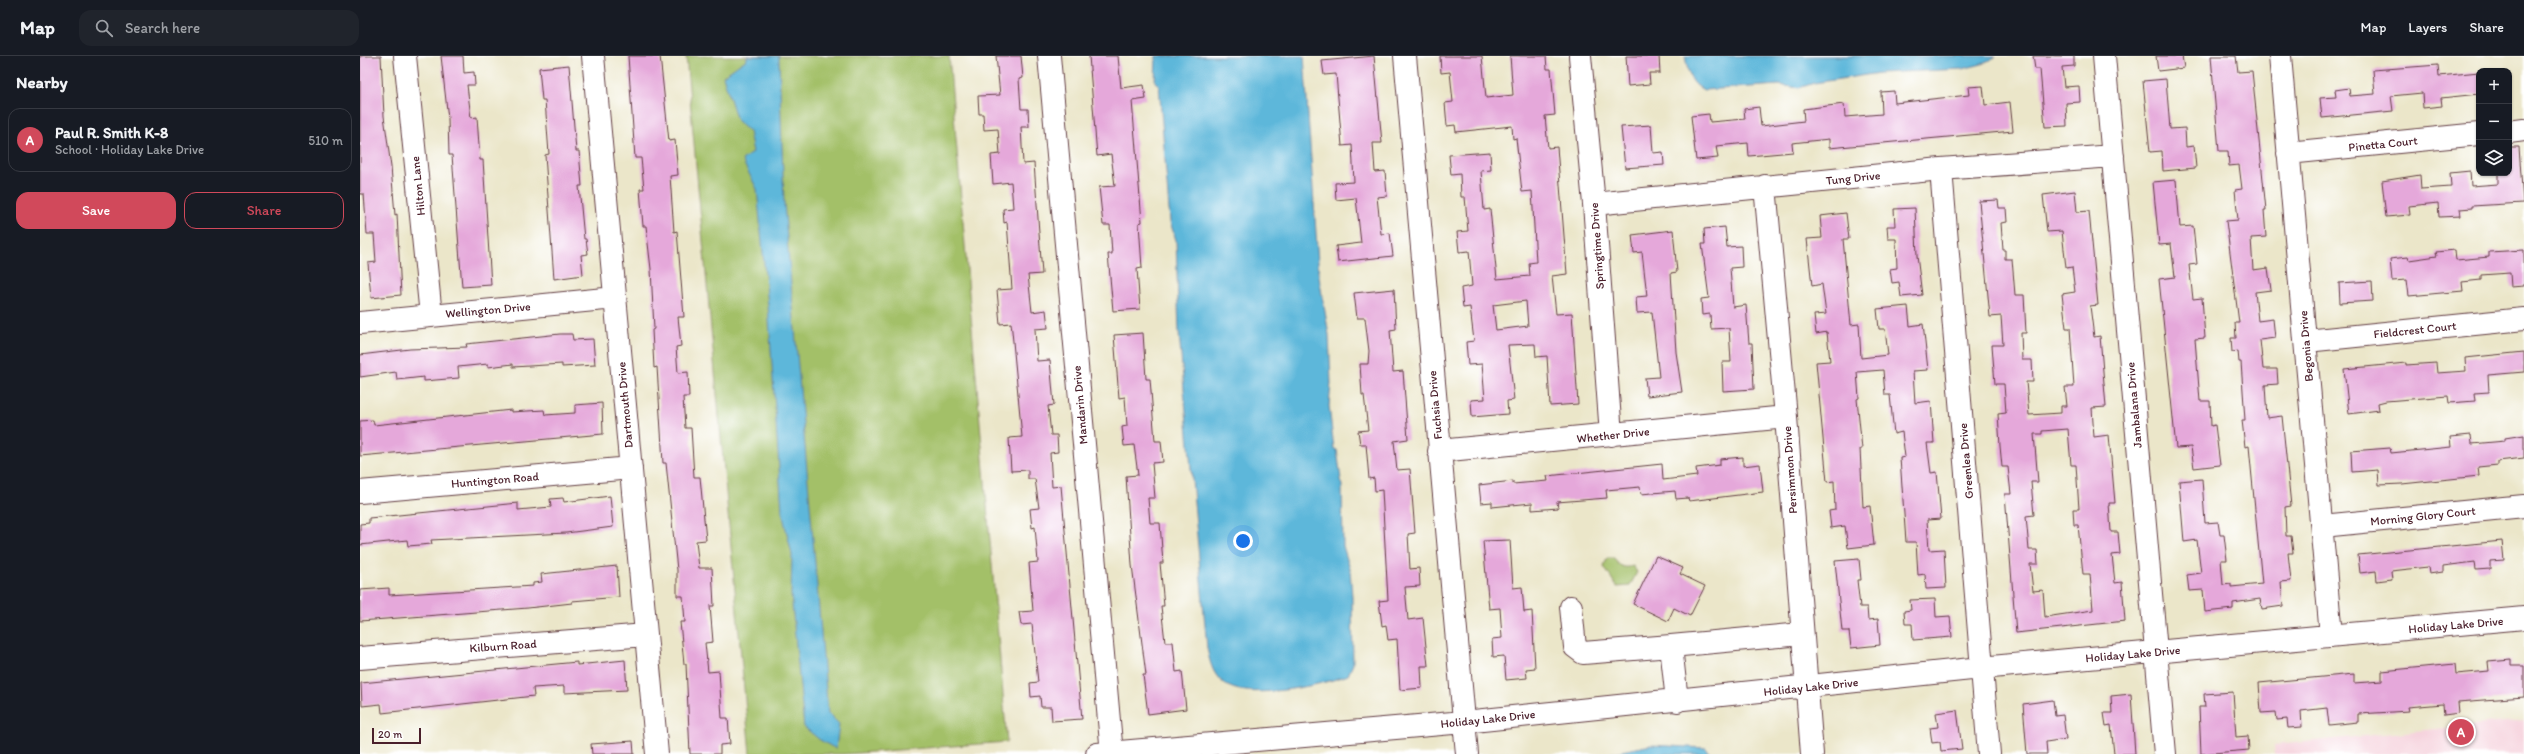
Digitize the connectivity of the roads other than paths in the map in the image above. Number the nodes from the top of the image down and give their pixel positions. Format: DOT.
graph roads {
  1 [pos="405,56"];
  2 [pos="592,56"];
  3 [pos="1049,56"];
  4 [pos="1405,56"];
  5 [pos="1580,56"];
  6 [pos="2104,56"];
  7 [pos="2280,56"];
  8 [pos="2524,130"];
  9 [pos="2512,132"];
  10 [pos="2476,134"];
  11 [pos="2288,153"];
  12 [pos="2113,156"];
  13 [pos="1941,169"];
  14 [pos="1765,186"];
  15 [pos="1594,204"];
  16 [pos="616,298"];
  17 [pos="431,316"];
  18 [pos="2524,319"];
  19 [pos="360,323"];
  20 [pos="2306,341"];
  21 [pos="1786,417"];
  22 [pos="1612,435"];
  23 [pos="1439,451"];
  24 [pos="631,468"];
  25 [pos="360,492"];
  26 [pos="2524,506"];
  27 [pos="2322,526"];
  28 [pos="1571,607"];
  29 [pos="2524,618"];
  30 [pos="1802,634"];
  31 [pos="646,635"];
  32 [pos="2331,636"];
  33 [pos="1671,646"];
  34 [pos="2156,652"];
  35 [pos="360,658"];
  36 [pos="1981,668"];
  37 [pos="1806,687"];
  38 [pos="1677,700"];
  39 [pos="1464,722"];
  40 [pos="1289,746"];
  41 [pos="657,754"];
  42 [pos="1107,754"];
  43 [pos="1467,754"];
  44 [pos="1812,754"];
  45 [pos="1988,754"];
  46 [pos="2165,754"];
  1 -- 17 [label="street, Hilton Lane"];
  2 -- 16 [label="street, Dartmouth Drive"];
  3 -- 42 [label="street, Mandarin Drive"];
  4 -- 23 [label="street, Fuchsia Drive"];
  5 -- 15 [label="street, Springtime Drive"];
  6 -- 12 [label="street, Jambalana Drive"];
  7 -- 11 [label="street, Begonia Drive"];
  8 -- 9 [label="street"];
  10 -- 11 [label="street, Pinetta Court"];
  11 -- 20 [label="street, Begonia Drive"];
  12 -- 13 [label="street, Tung Drive"];
  12 -- 34 [label="street, Jambalana Drive"];
  13 -- 14 [label="street, Tung Drive"];
  13 -- 36 [label="street, Greenlea Drive"];
  14 -- 15 [label="street, Tung Drive"];
  14 -- 21 [label="street, Persimmon Drive"];
  15 -- 22 [label="street, Springtime Drive"];
  16 -- 17 [label="street, Wellington Drive"];
  16 -- 24 [label="street, Dartmouth Drive"];
  17 -- 19 [label="street, Wellington Drive"];
  18 -- 20 [label="street, Fieldcrest Court"];
  20 -- 27 [label="street, Begonia Drive"];
  21 -- 22 [label="street, Whether Drive"];
  21 -- 30 [label="street, Persimmon Drive"];
  22 -- 23 [label="street, Whether Drive"];
  23 -- 39 [label="street, Fuchsia Drive"];
  24 -- 25 [label="street, Huntington Road"];
  24 -- 31 [label="street, Dartmouth Drive"];
  26 -- 27 [label="street, Morning Glory Court"];
  27 -- 32 [label="street, Begonia Drive"];
  28 -- 33 [label="street"];
  29 -- 32 [label="street, Holiday Lake Drive"];
  30 -- 33 [label="street"];
  30 -- 37 [label="street, Persimmon Drive"];
  31 -- 35 [label="street, Kilburn Road"];
  31 -- 41 [label="street, Dartmouth Drive"];
  32 -- 34 [label="street, Holiday Lake Drive"];
  33 -- 38 [label="street"];
  34 -- 36 [label="street, Holiday Lake Drive"];
  34 -- 46 [label="street, Jambalana Drive"];
  36 -- 37 [label="street, Holiday Lake Drive"];
  36 -- 45 [label="street, Greenlea Drive"];
  37 -- 38 [label="street, Holiday Lake Drive"];
  37 -- 44 [label="street, Persimmon Drive"];
  38 -- 39 [label="street, Holiday Lake Drive"];
  39 -- 40 [label="street, Holiday Lake Drive"];
  39 -- 43 [label="street, Fuchsia Drive"];
  40 -- 42 [label="street, Holiday Lake Drive"];
}
